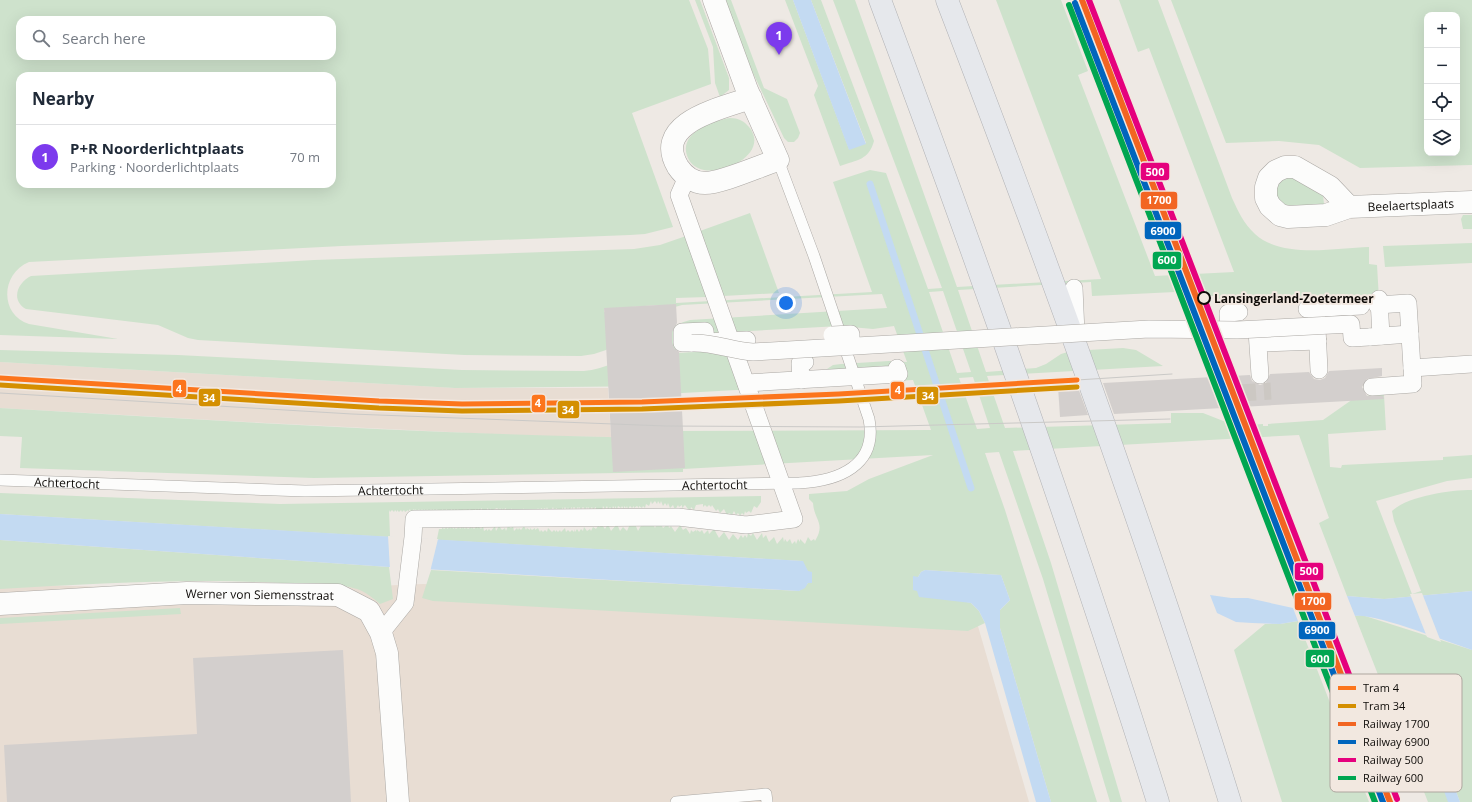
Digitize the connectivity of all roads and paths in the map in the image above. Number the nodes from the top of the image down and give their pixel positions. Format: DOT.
graph roads {
  1 [pos="714,0"];
  2 [pos="880,0"];
  3 [pos="947,0"];
  4 [pos="751,98"];
  5 [pos="778,160"];
  6 [pos="687,177"];
  7 [pos="1472,202"];
  8 [pos="1349,207"];
  9 [pos="1074,288"];
  10 [pos="1374,303"];
  11 [pos="1239,312"];
  12 [pos="1229,330"];
  13 [pos="1076,333"];
  14 [pos="1410,334"];
  15 [pos="832,335"];
  16 [pos="1259,336"];
  17 [pos="1375,336"];
  18 [pos="739,340"];
  19 [pos="1318,341"];
  20 [pos="851,346"];
  21 [pos="805,362"];
  22 [pos="1472,364"];
  23 [pos="897,368"];
  24 [pos="1412,368"];
  25 [pos="1319,370"];
  26 [pos="1260,375"];
  27 [pos="855,377"];
  28 [pos="801,380"];
  29 [pos="746,383"];
  30 [pos="1372,387"];
  31 [pos="0,480"];
  32 [pos="781,483"];
  33 [pos="0,604"];
  34 [pos="381,633"];
  35 [pos="1190,676"];
  36 [pos="398,802"];
  37 [pos="676,802"];
  38 [pos="766,802"];
  39 [pos="1158,802"];
  40 [pos="1230,802"];
  41 [pos="1237,802"];
  1 -- 4 [label="street"];
  2 -- 39 [label="highway"];
  3 -- 35 [label="highway"];
  4 -- 5 [label="street"];
  4 -- 6 [label="street"];
  5 -- 6 [label="street"];
  5 -- 27 [label="lane, Achtertocht"];
  6 -- 18 [label="street"];
  7 -- 8 [label="street, Beelaertsplaats"];
  9 -- 13 [label="street"];
  10 -- 14 [label="street"];
  10 -- 17 [label="street"];
  10 -- 19 [label="street"];
  11 -- 12 [label="street"];
  12 -- 13 [label="street, bridge"];
  12 -- 16 [label="street, bridge"];
  13 -- 20 [label="street, bridge"];
  14 -- 17 [label="street"];
  14 -- 24 [label="street"];
  15 -- 20 [label="street, bridge"];
  16 -- 17 [label="street, bridge"];
  16 -- 19 [label="street"];
  16 -- 26 [label="street"];
  18 -- 20 [label="street, bridge"];
  18 -- 29 [label="street"];
  19 -- 25 [label="street"];
  21 -- 28 [label="street"];
  22 -- 24 [label="street"];
  23 -- 27 [label="street"];
  24 -- 30 [label="street"];
  27 -- 28 [label="street"];
  27 -- 32 [label="lane, Achtertocht"];
  28 -- 29 [label="street"];
  29 -- 32 [label="street"];
  31 -- 32 [label="lane, Achtertocht"];
  32 -- 34 [label="street"];
  33 -- 34 [label="street, Werner von Siemensstraat"];
  34 -- 36 [label="street, Werner von Siemensstraat"];
  35 -- 40 [label="highway"];
  35 -- 41 [label="highway"];
  37 -- 38 [label="lane"];
}
